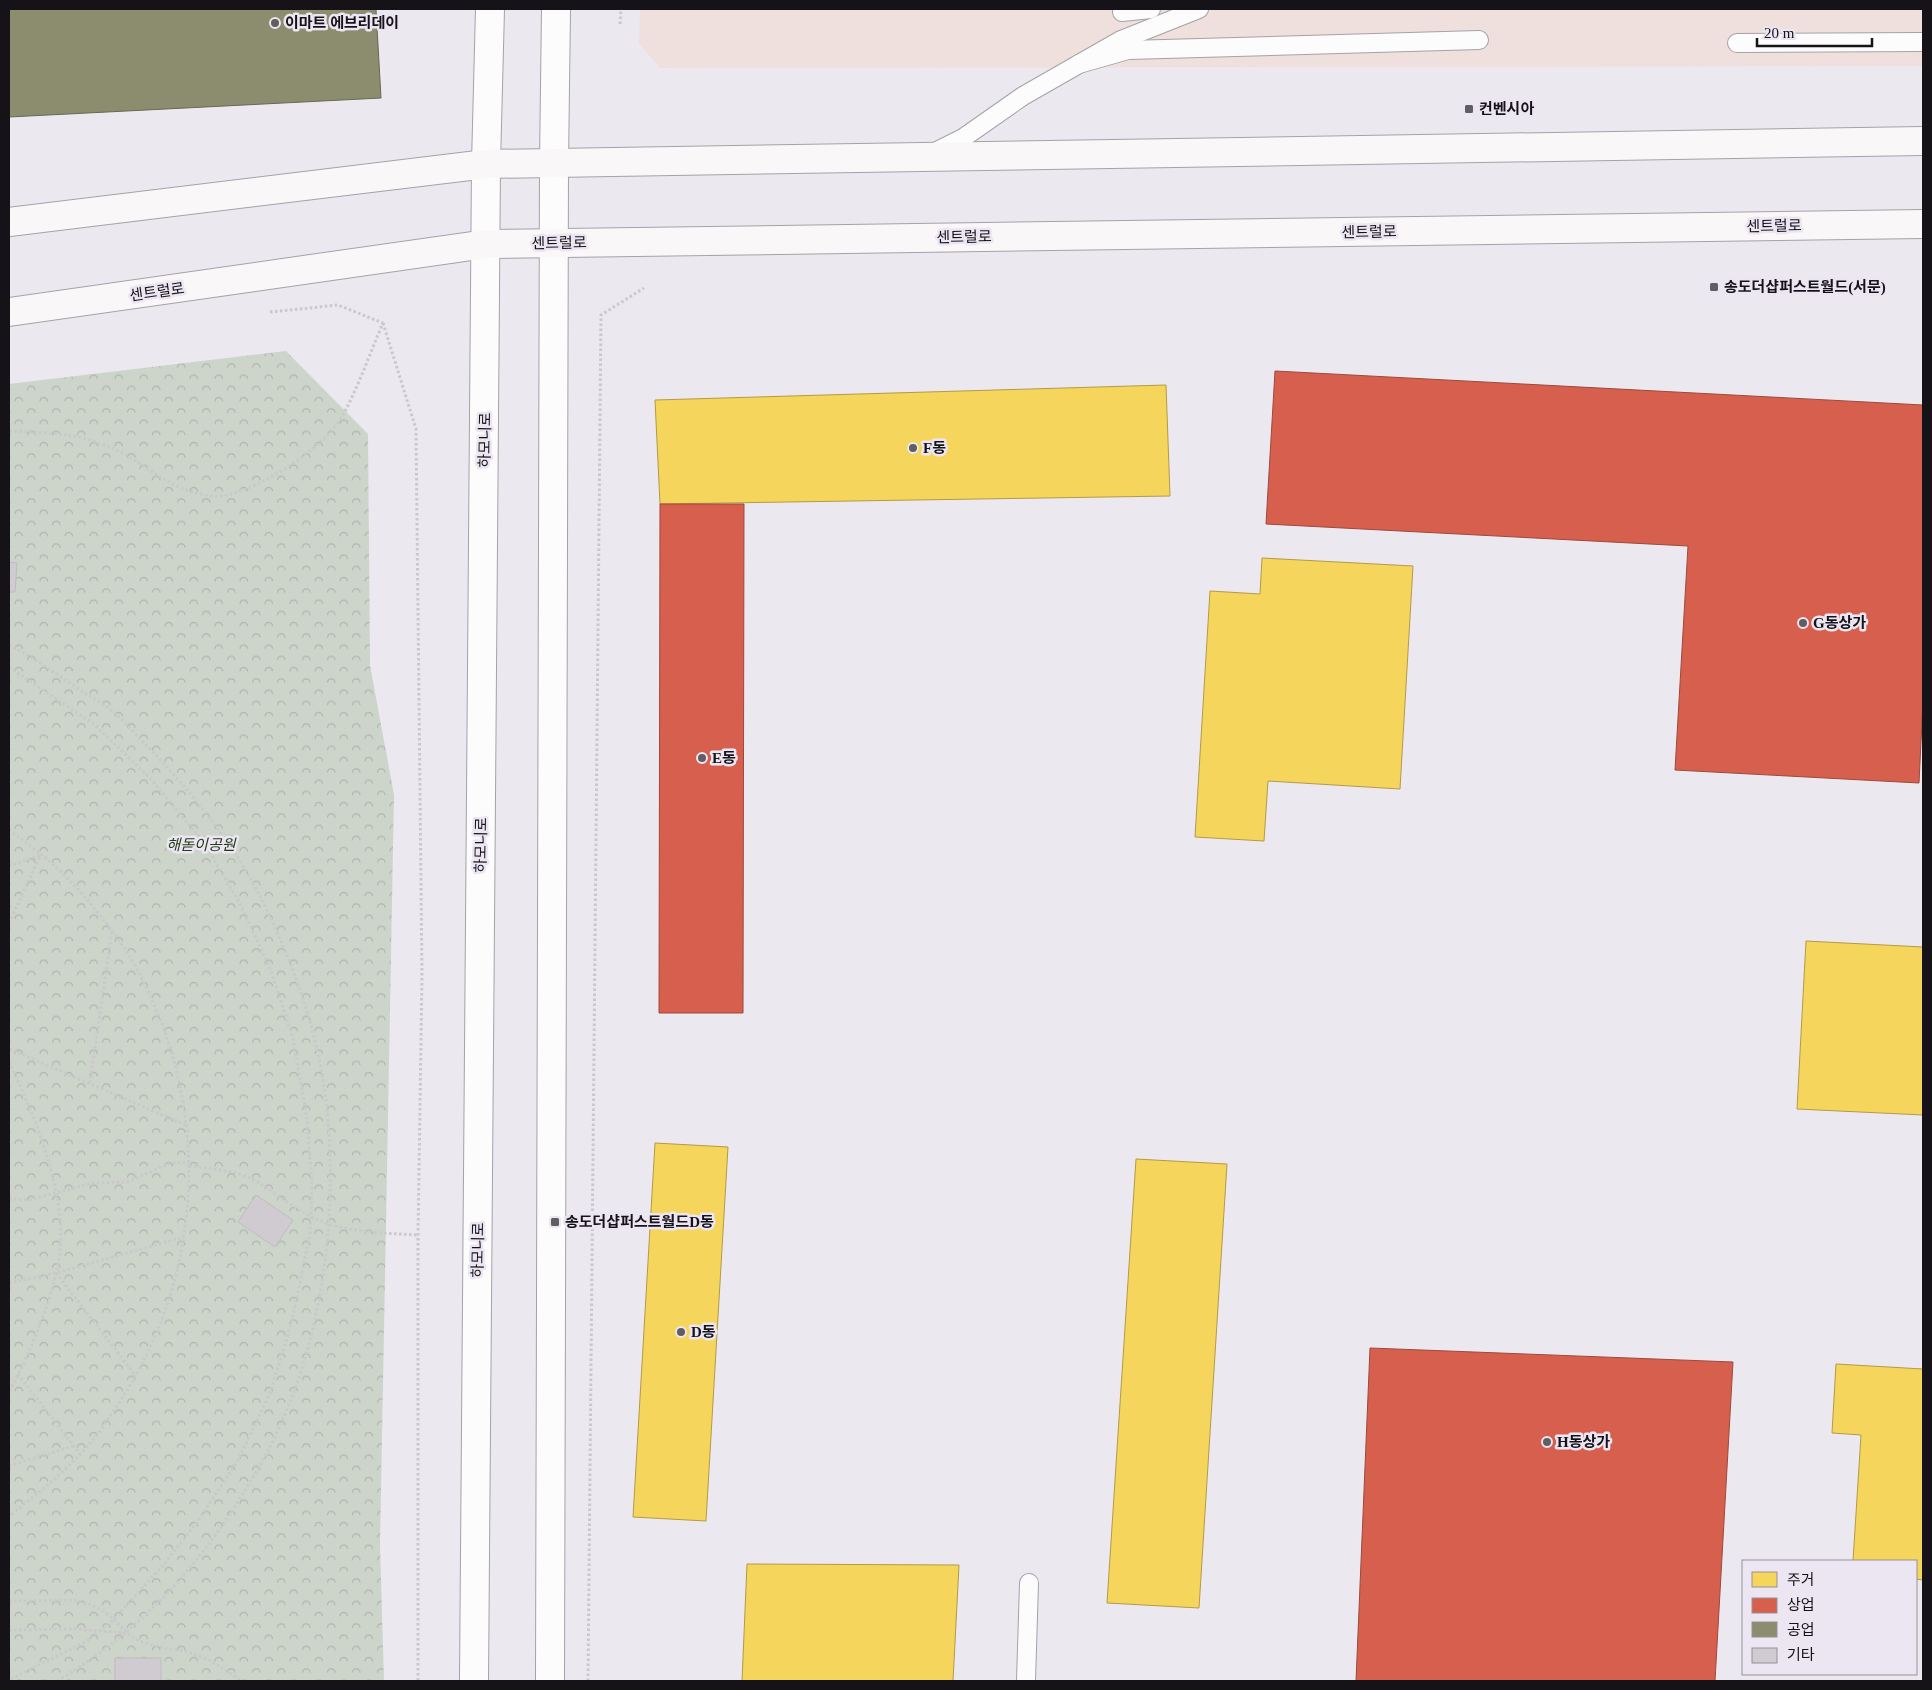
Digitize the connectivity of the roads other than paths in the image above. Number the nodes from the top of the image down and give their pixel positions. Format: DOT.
graph roads {
  1 [pos="490,9"];
  2 [pos="556,9"];
  3 [pos="1151,9"];
  4 [pos="1199,9"];
  5 [pos="1122,12"];
  6 [pos="1479,40"];
  7 [pos="1923,42"];
  8 [pos="1737,43"];
  9 [pos="1079,64"];
  10 [pos="1923,141"];
  11 [pos="922,157"];
  12 [pos="554,163"];
  13 [pos="486,164"];
  14 [pos="9,222"];
  15 [pos="1923,224"];
  16 [pos="554,243"];
  17 [pos="486,244"];
  18 [pos="9,312"];
  19 [pos="1029,1583"];
  20 [pos="474,1681"];
  21 [pos="550,1681"];
  22 [pos="1026,1681"];
  1 -- 13 [label="street, 하모니로"];
  2 -- 12 [label="street"];
  3 -- 5 [label="lane"];
  4 -- 9 [label="lane"];
  6 -- 9 [label="lane"];
  7 -- 8 [label="lane"];
  9 -- 11 [label="lane"];
  10 -- 11 [label="main road"];
  11 -- 12 [label="main road"];
  12 -- 13 [label="main road"];
  12 -- 16 [label="street"];
  13 -- 14 [label="main road"];
  13 -- 17 [label="street, 하모니로"];
  15 -- 16 [label="main road, 센트럴로"];
  16 -- 17 [label="main road, 센트럴로"];
  16 -- 21 [label="street"];
  17 -- 18 [label="main road, 센트럴로"];
  17 -- 20 [label="street, 하모니로"];
  19 -- 22 [label="lane"];
}
